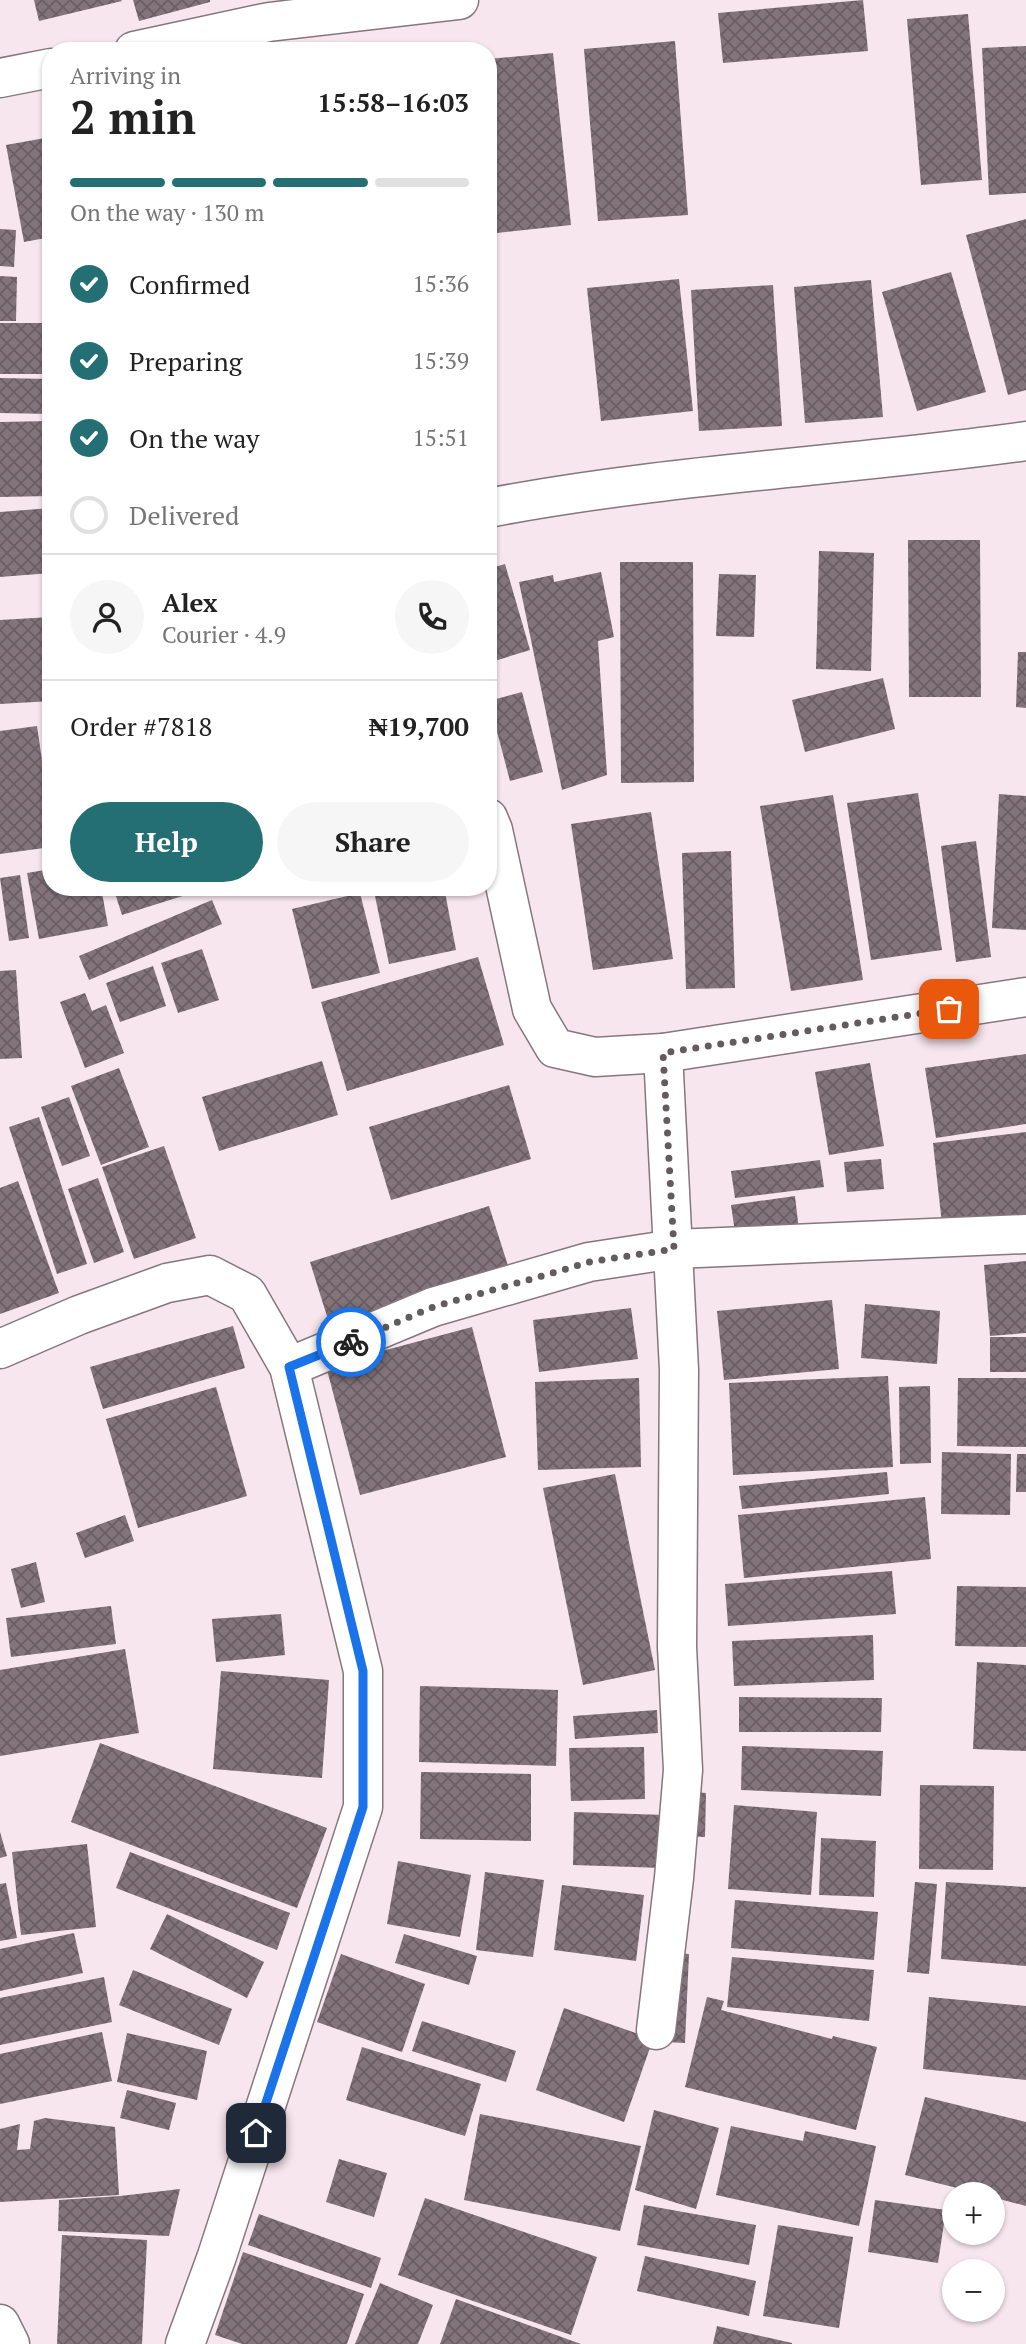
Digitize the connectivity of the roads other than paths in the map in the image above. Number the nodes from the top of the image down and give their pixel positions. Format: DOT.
graph roads {
  1 [pos="459,0"];
  2 [pos="270,36"];
  3 [pos="216,42"];
  4 [pos="42,70"];
  5 [pos="0,78"];
  6 [pos="1026,441"];
  7 [pos="497,507"];
  8 [pos="497,848"];
  9 [pos="1026,997"];
  10 [pos="663,1053"];
  11 [pos="1026,1234"];
  12 [pos="674,1249"];
  13 [pos="0,1349"];
  14 [pos="289,1367"];
  15 [pos="656,2030"];
  16 [pos="0,2324"];
  17 [pos="10,2344"];
  18 [pos="185,2344"];
  1 -- 2 [label="street"];
  2 -- 3 [label="street"];
  4 -- 5 [label="street"];
  6 -- 7 [label="street"];
  8 -- 10 [label="street"];
  9 -- 10 [label="street"];
  10 -- 12 [label="street"];
  11 -- 12 [label="street"];
  12 -- 14 [label="street"];
  12 -- 15 [label="street"];
  13 -- 14 [label="street"];
  14 -- 18 [label="street"];
  16 -- 17 [label="street"];
}
